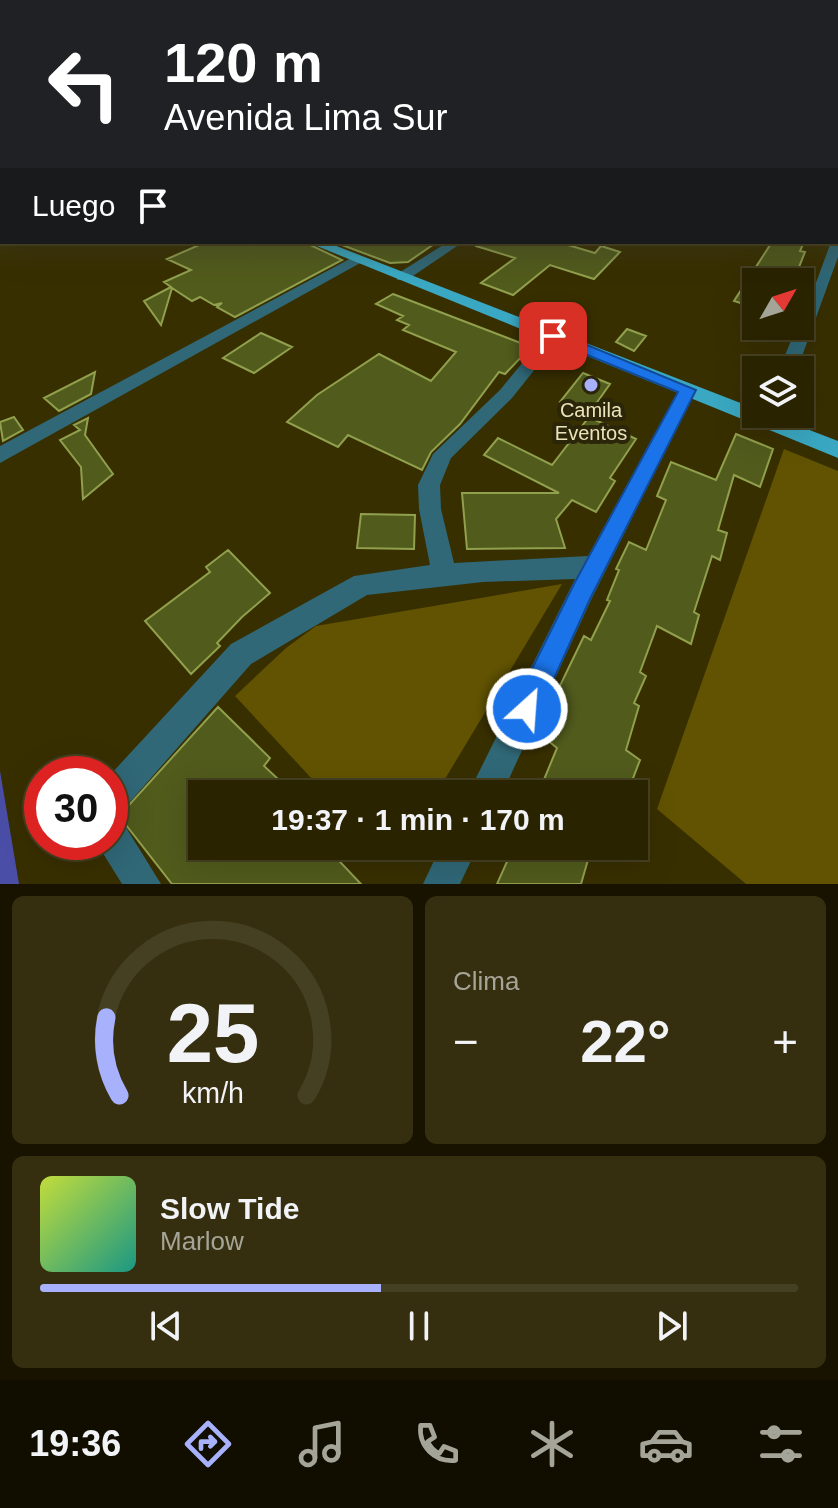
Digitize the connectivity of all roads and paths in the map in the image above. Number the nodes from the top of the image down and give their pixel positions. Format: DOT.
graph roads {
  1 [pos="319,244"];
  2 [pos="454,244"];
  3 [pos="836,244"];
  4 [pos="357,259"];
  5 [pos="402,277"];
  6 [pos="553,336"];
  7 [pos="793,356"];
  8 [pos="687,390"];
  9 [pos="742,409"];
  10 [pos="791,428"];
  11 [pos="838,450"];
  12 [pos="0,455"];
  13 [pos="596,567"];
  14 [pos="444,575"];
  15 [pos="128,779"];
  16 [pos="492,780"];
  17 [pos="127,860"];
  18 [pos="453,860"];
  19 [pos="143,884"];
  20 [pos="441,884"];
  1 -- 4 [label="highway"];
  2 -- 5 [label="street"];
  3 -- 7 [label="street"];
  4 -- 5 [label="highway"];
  4 -- 12 [label="street"];
  5 -- 6 [label="highway"];
  6 -- 8 [label="highway"];
  6 -- 14 [label="street"];
  8 -- 9 [label="highway"];
  8 -- 13 [label="street"];
  10 -- 11 [label="highway"];
  13 -- 14 [label="street"];
  13 -- 16 [label="street"];
  14 -- 15 [label="street"];
  17 -- 19 [label="street"];
  18 -- 20 [label="street"];
}
